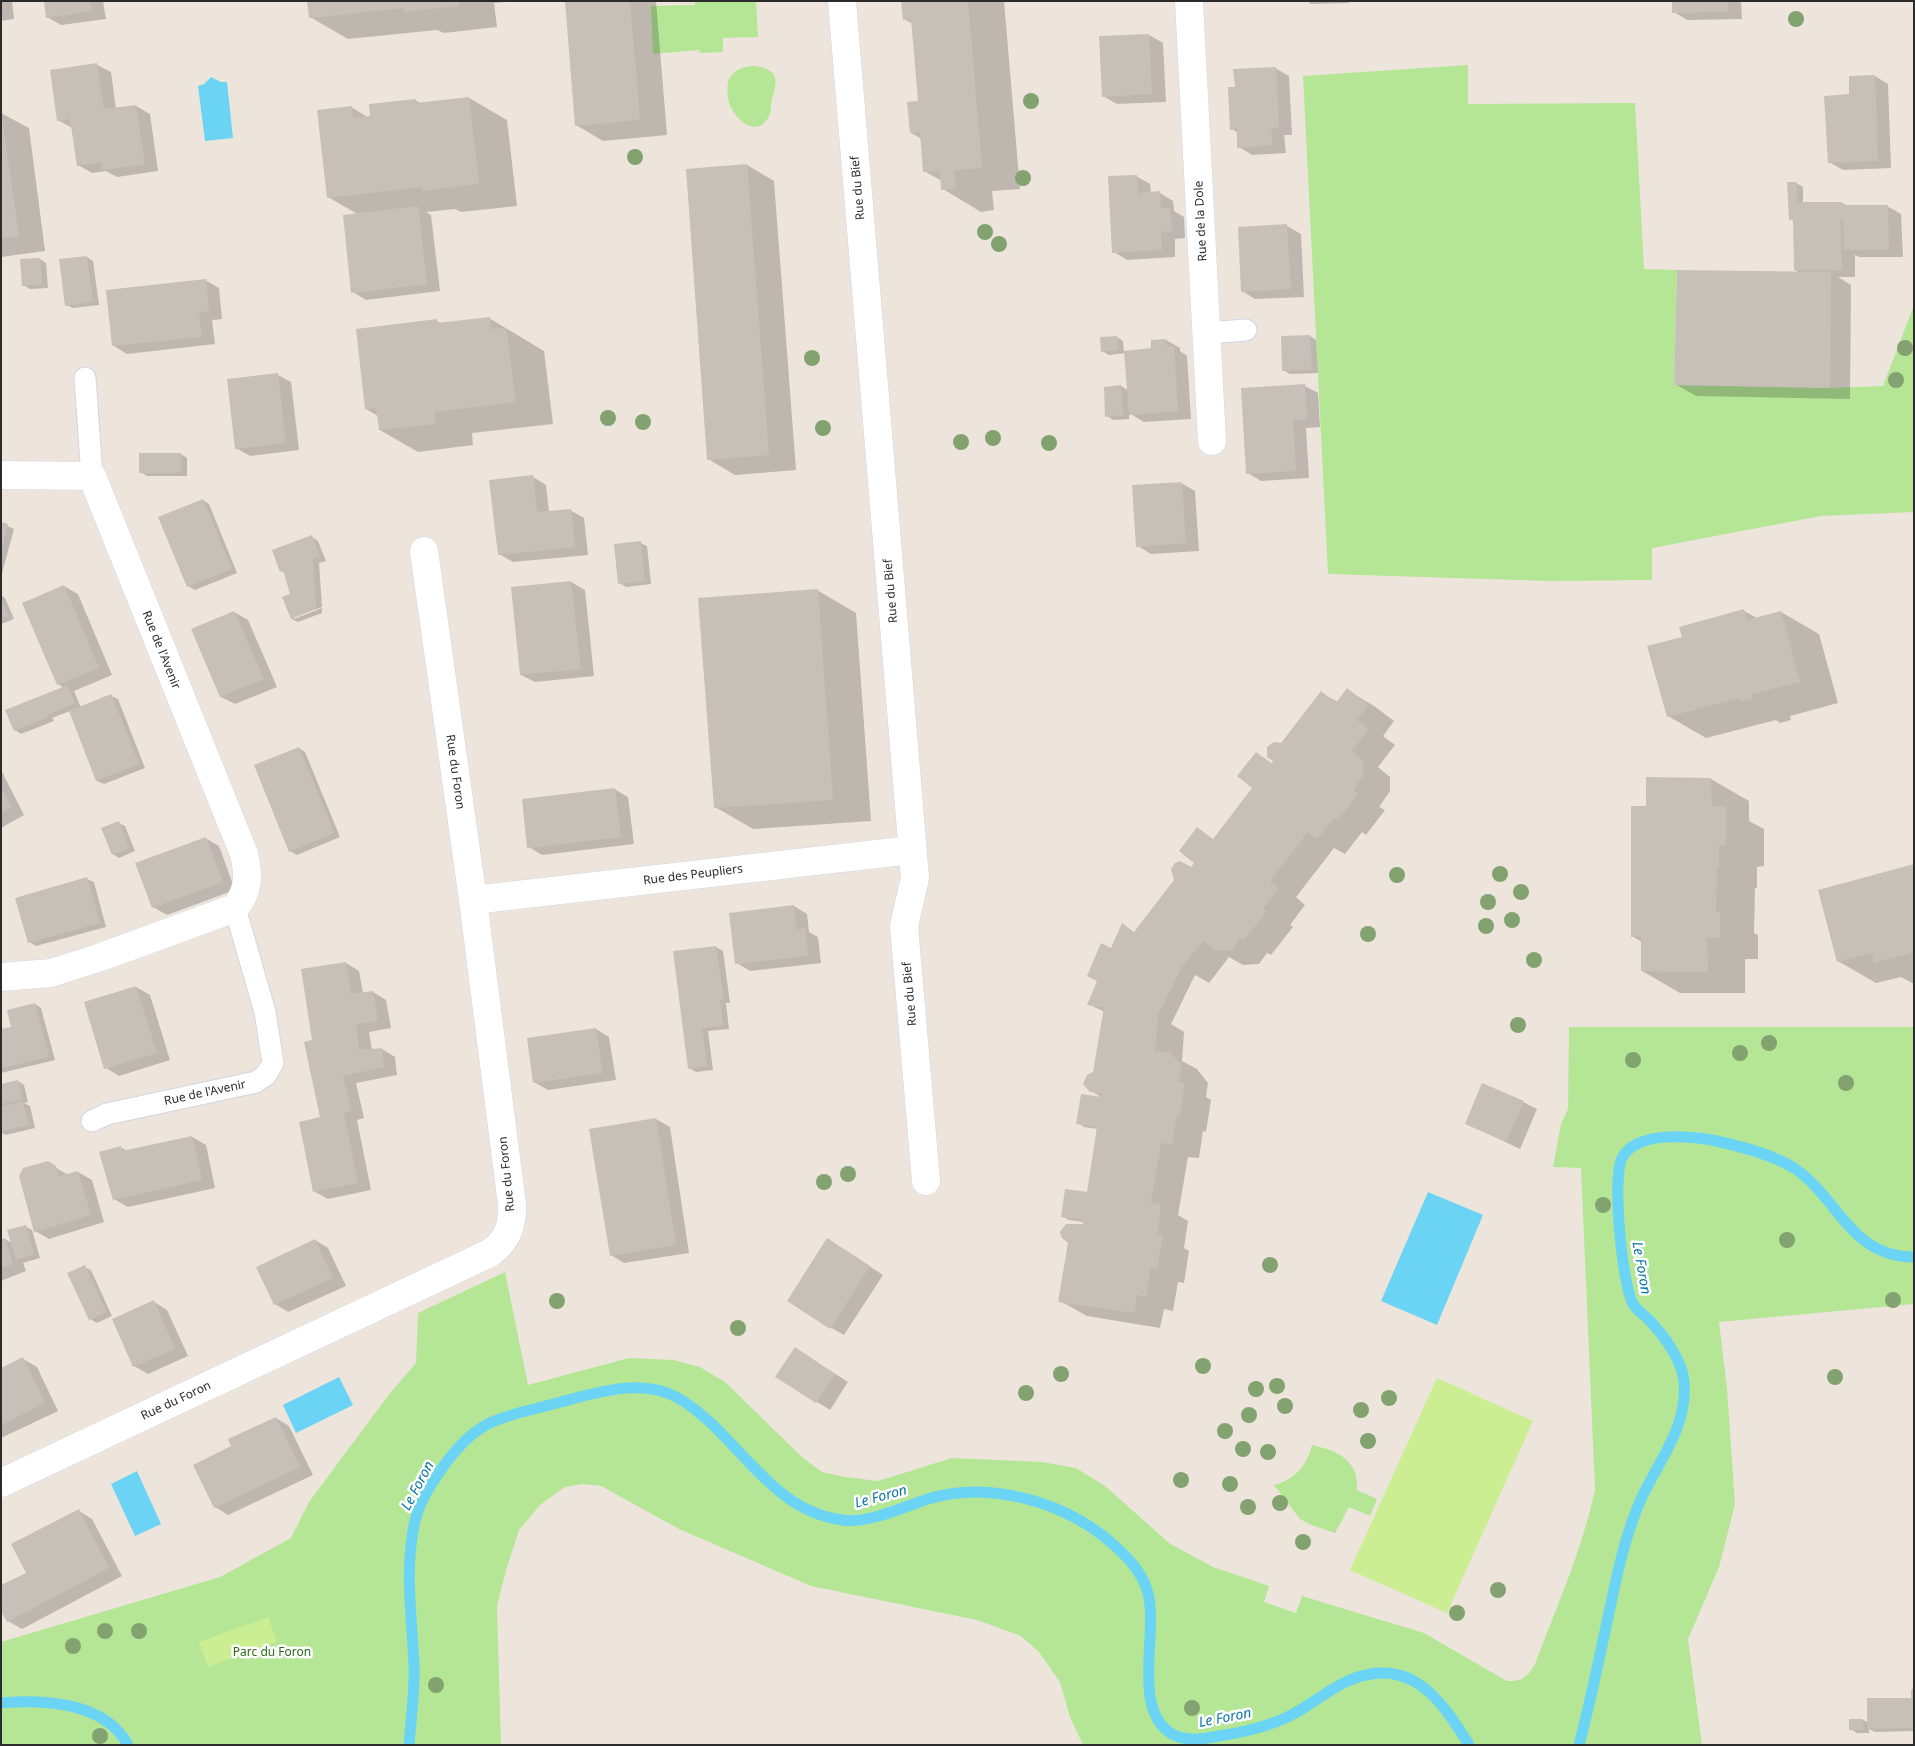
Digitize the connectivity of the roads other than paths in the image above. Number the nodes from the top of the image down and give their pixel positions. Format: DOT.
graph roads {
  1 [pos="842,1"];
  2 [pos="1189,1"];
  3 [pos="1246,330"];
  4 [pos="1207,333"];
  5 [pos="85,378"];
  6 [pos="1212,441"];
  7 [pos="1,475"];
  8 [pos="92,476"];
  9 [pos="424,551"];
  10 [pos="912,850"];
  11 [pos="473,900"];
  12 [pos="236,908"];
  13 [pos="1,977"];
  14 [pos="92,1121"];
  15 [pos="926,1181"];
  16 [pos="1,1483"];
  1 -- 10 [label="street, Rue du Bief"];
  2 -- 4 [label="street, Rue de la Dole"];
  3 -- 4 [label="lane"];
  4 -- 6 [label="street, Rue de la Dole"];
  5 -- 8 [label="lane"];
  7 -- 8 [label="street"];
  8 -- 12 [label="street, Rue de l'Avenir"];
  9 -- 11 [label="street, Rue du Foron"];
  10 -- 11 [label="street, Rue des Peupliers"];
  10 -- 15 [label="street, Rue du Bief"];
  11 -- 16 [label="street, Rue du Foron"];
  12 -- 13 [label="street"];
  12 -- 14 [label="lane, Rue de l'Avenir"];
}
